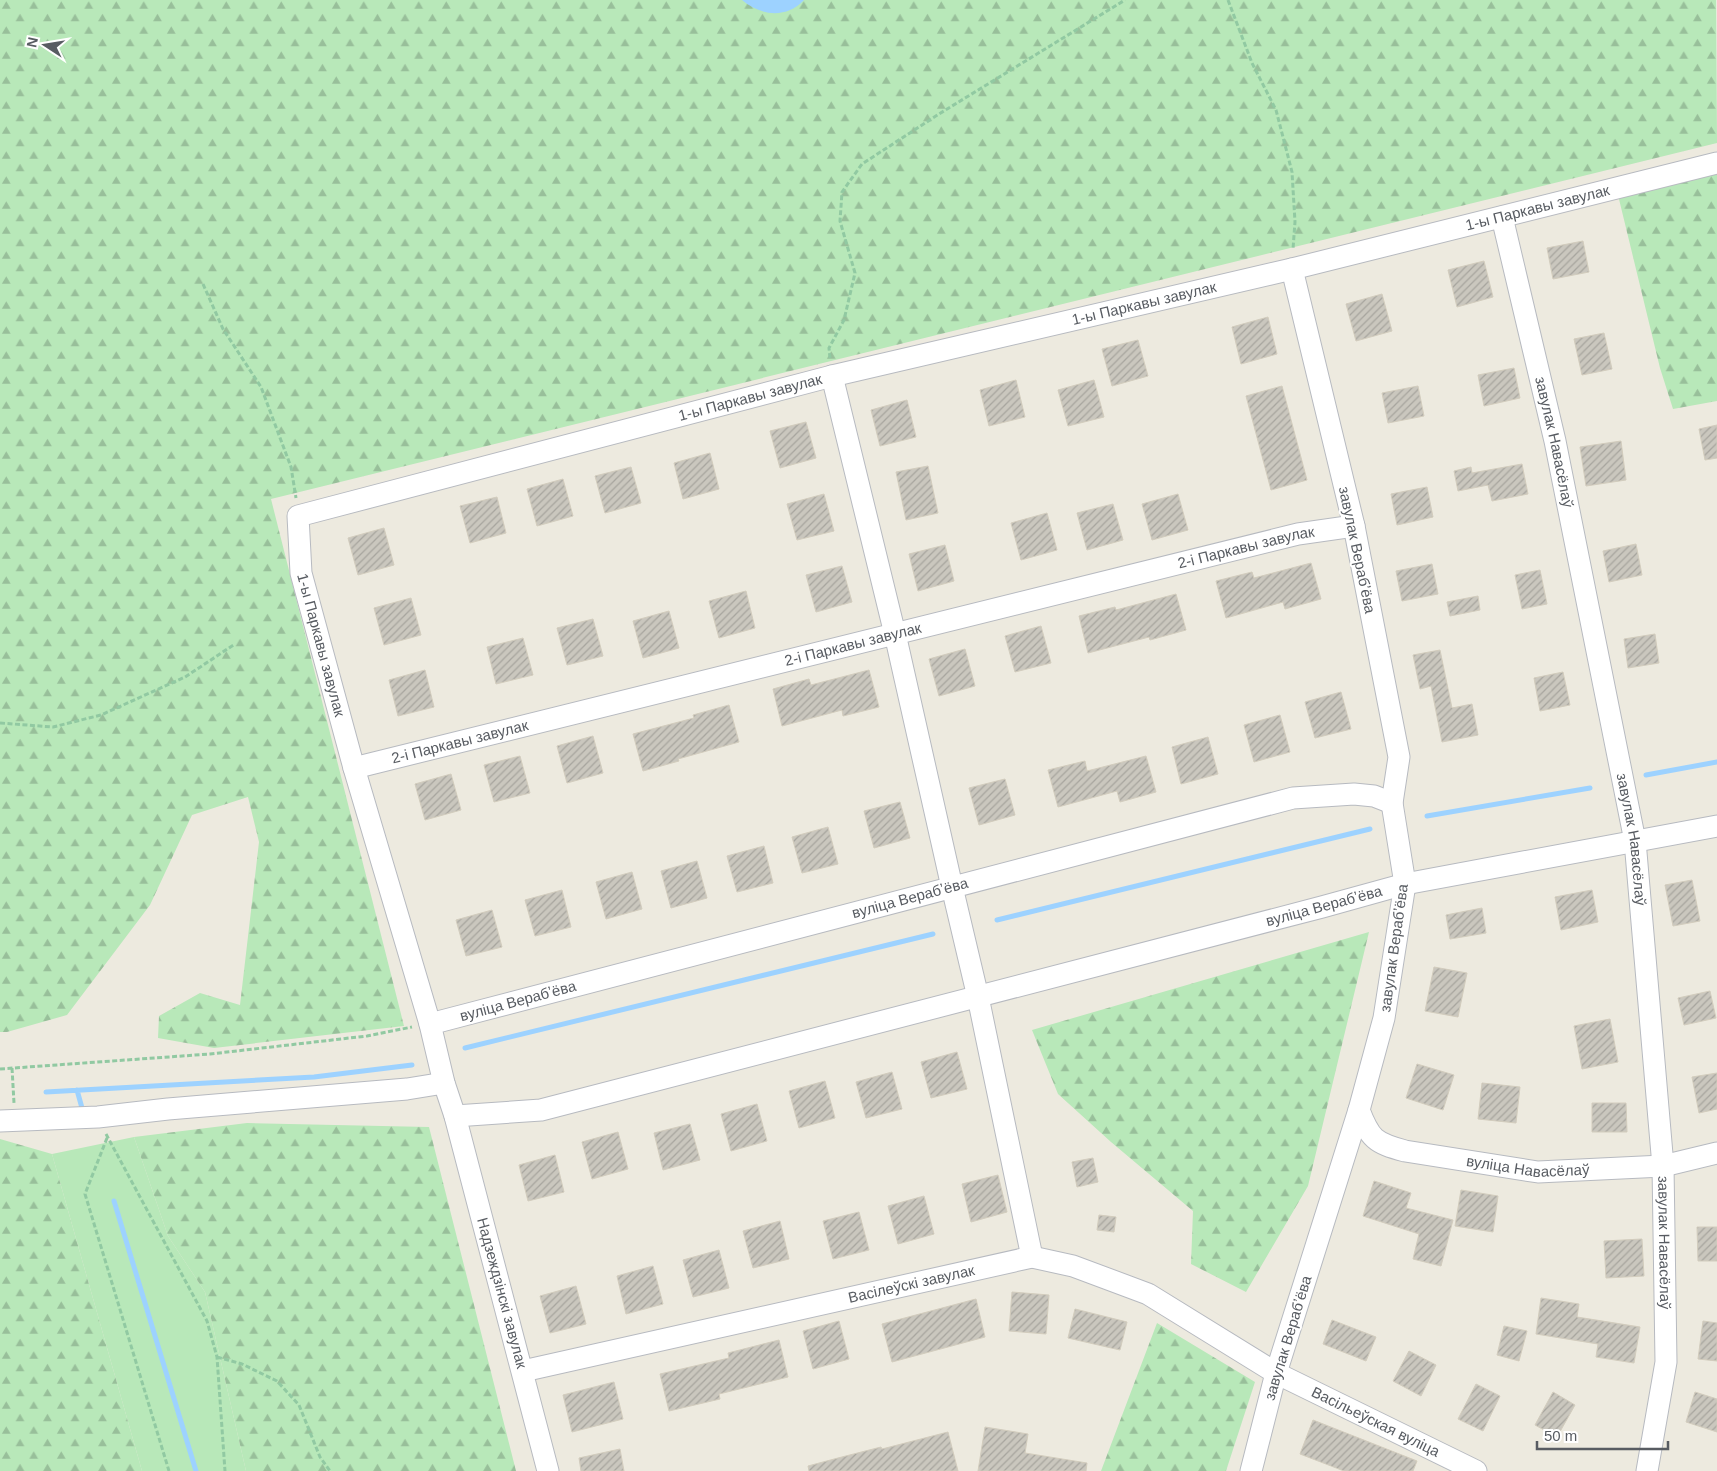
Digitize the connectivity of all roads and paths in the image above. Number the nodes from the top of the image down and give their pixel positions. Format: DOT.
graph roads {
  1 [pos="1124,0"];
  2 [pos="1228,0"];
  3 [pos="1717,163"];
  4 [pos="1502,217"];
  5 [pos="1292,269"];
  6 [pos="203,284"];
  7 [pos="832,376"];
  8 [pos="298,516"];
  9 [pos="1354,526"];
  10 [pos="896,634"];
  11 [pos="235,644"];
  12 [pos="0,723"];
  13 [pos="354,768"];
  14 [pos="1392,803"];
  15 [pos="1717,826"];
  16 [pos="1635,840"];
  17 [pos="1405,884"];
  18 [pos="952,887"];
  19 [pos="978,997"];
  20 [pos="430,1024"];
  21 [pos="12,1068"];
  22 [pos="0,1069"];
  23 [pos="444,1082"];
  24 [pos="1359,1110"];
  25 [pos="455,1116"];
  26 [pos="98,1117"];
  27 [pos="8,1121"];
  28 [pos="107,1138"];
  29 [pos="1717,1153"];
  30 [pos="1663,1166"];
  31 [pos="1032,1257"];
  32 [pos="217,1357"];
  33 [pos="523,1371"];
  34 [pos="1276,1373"];
  35 [pos="169,1471"];
  36 [pos="225,1471"];
  37 [pos="330,1471"];
  38 [pos="548,1471"];
  39 [pos="1251,1471"];
  40 [pos="1476,1471"];
  41 [pos="1647,1471"];
  1 -- 7 [label="path"];
  2 -- 5 [label="path"];
  3 -- 4 [label="street, 1-ы Паркавы завулак"];
  4 -- 5 [label="street, 1-ы Паркавы завулак"];
  4 -- 16 [label="street, завулак Навасёлаў"];
  5 -- 7 [label="street, 1-ы Паркавы завулак"];
  5 -- 9 [label="street, завулак Верабʼёва"];
  6 -- 8 [label="path"];
  7 -- 8 [label="street, 1-ы Паркавы завулак"];
  7 -- 10 [label="street"];
  8 -- 13 [label="street, 1-ы Паркавы завулак"];
  9 -- 10 [label="street, 2-і Паркавы завулак"];
  9 -- 14 [label="street, завулак Верабʼёва"];
  10 -- 13 [label="street, 2-і Паркавы завулак"];
  10 -- 18 [label="street"];
  11 -- 12 [label="path"];
  13 -- 20 [label="street, 1-ы Паркавы завулак"];
  14 -- 17 [label="street, завулак Верабʼёва"];
  14 -- 18 [label="street, вуліца Верабʼёва"];
  15 -- 16 [label="street, вуліца Верабʼёва"];
  16 -- 17 [label="street, вуліца Верабʼёва"];
  16 -- 30 [label="street, завулак Навасёлаў"];
  17 -- 19 [label="street, вуліца Верабʼёва"];
  17 -- 24 [label="street, завулак Верабʼёва"];
  18 -- 19 [label="street"];
  18 -- 20 [label="street, вуліца Верабʼёва"];
  19 -- 25 [label="street, вуліца Верабʼёва"];
  19 -- 31 [label="street"];
  20 -- 21 [label="path"];
  20 -- 23 [label="street, 1-ы Паркавы завулак"];
  21 -- 22 [label="path"];
  21 -- 27 [label="path"];
  23 -- 25 [label="street, Надзеждзінскі завулак"];
  23 -- 26 [label="street"];
  24 -- 30 [label="street, вуліца Навасёлаў"];
  24 -- 34 [label="street, завулак Верабʼёва"];
  25 -- 33 [label="street, Надзеждзінскі завулак"];
  26 -- 27 [label="street"];
  26 -- 28 [label="path"];
  28 -- 32 [label="path"];
  28 -- 35 [label="path"];
  29 -- 30 [label="street, вуліца Навасёлаў"];
  30 -- 41 [label="street, завулак Навасёлаў"];
  31 -- 33 [label="street, Васілеўскі завулак"];
  31 -- 34 [label="street, Васілеўскі завулак"];
  32 -- 36 [label="path"];
  32 -- 37 [label="path"];
  33 -- 38 [label="street, Надзеждзінскі завулак"];
  34 -- 39 [label="street, завулак Верабʼёва"];
  34 -- 40 [label="street, Васільеўская вуліца"];
}
